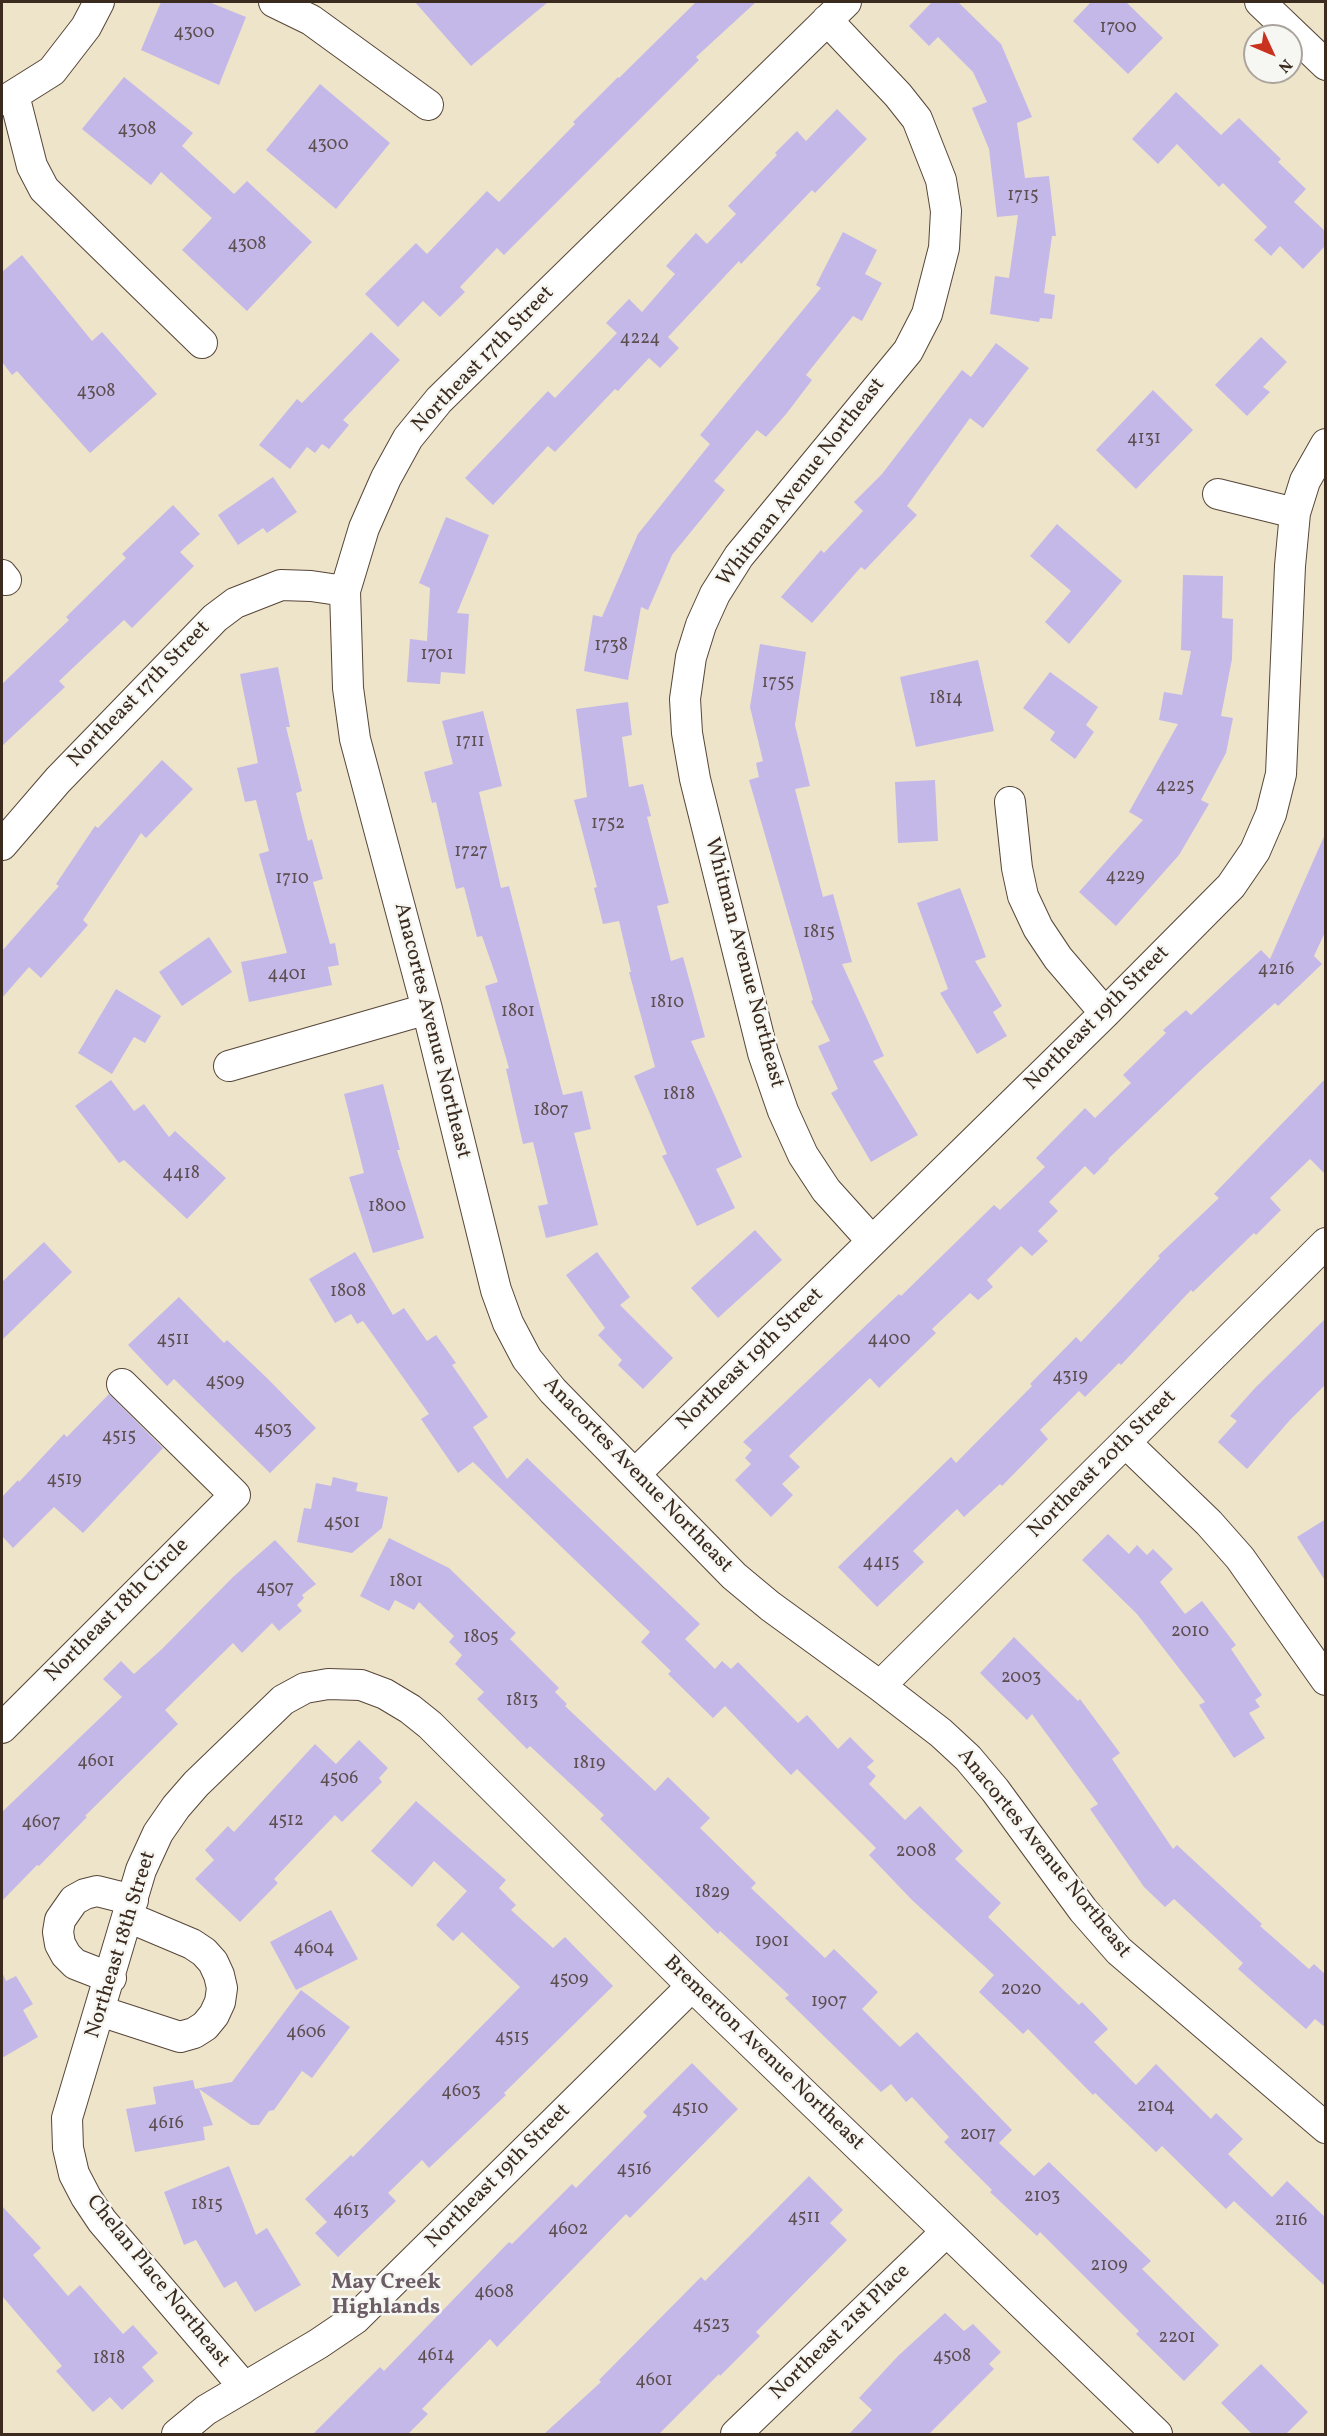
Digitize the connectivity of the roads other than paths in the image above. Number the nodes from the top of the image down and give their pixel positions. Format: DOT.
graph roads {
  1 [pos="99,2"];
  2 [pos="274,2"];
  3 [pos="1267,4"];
  4 [pos="837,11"];
  5 [pos="1326,65"];
  6 [pos="8,98"];
  7 [pos="428,105"];
  8 [pos="202,343"];
  9 [pos="1326,444"];
  10 [pos="1218,494"];
  11 [pos="1295,513"];
  12 [pos="345,591"];
  13 [pos="1010,802"];
  14 [pos="2,845"];
  15 [pos="427,1009"];
  16 [pos="1105,1013"];
  17 [pos="229,1066"];
  18 [pos="872,1241"];
  19 [pos="1326,1242"];
  20 [pos="122,1384"];
  21 [pos="1126,1443"];
  22 [pos="634,1474"];
  23 [pos="1322,1669"];
  24 [pos="361,1685"];
  25 [pos="880,1686"];
  26 [pos="2,1728"];
  27 [pos="131,1909"];
  28 [pos="111,1978"];
  29 [pos="692,1986"];
  30 [pos="100,2011"];
  31 [pos="1326,2128"];
  32 [pos="75,2174"];
  33 [pos="946,2232"];
  34 [pos="243,2387"];
  35 [pos="177,2434"];
  36 [pos="736,2434"];
  37 [pos="1156,2434"];
  1 -- 6 [label="street"];
  2 -- 7 [label="street"];
  3 -- 5 [label="street"];
  4 -- 12 [label="street, Northeast 17th Street"];
  4 -- 18 [label="street, Whitman Avenue Northeast"];
  6 -- 8 [label="street"];
  9 -- 11 [label="street, Northeast 19th Street"];
  10 -- 11 [label="street"];
  11 -- 16 [label="street, Northeast 19th Street"];
  12 -- 14 [label="street, Northeast 17th Street"];
  12 -- 15 [label="street, Anacortes Avenue Northeast"];
  13 -- 16 [label="street"];
  15 -- 17 [label="street"];
  15 -- 22 [label="street, Anacortes Avenue Northeast"];
  16 -- 18 [label="street, Northeast 19th Street"];
  18 -- 22 [label="street, Northeast 19th Street"];
  19 -- 21 [label="street, Northeast 20th Street"];
  20 -- 26 [label="street, Northeast 18th Circle"];
  21 -- 23 [label="street"];
  21 -- 25 [label="street, Northeast 20th Street"];
  22 -- 25 [label="street, Anacortes Avenue Northeast"];
  24 -- 27 [label="street, Northeast 18th Street"];
  24 -- 29 [label="street, Bremerton Avenue Northeast"];
  25 -- 31 [label="street, Anacortes Avenue Northeast"];
  27 -- 28 [label="street, Northeast 18th Street"];
  27 -- 28 [label="street"];
  27 -- 30 [label="street"];
  28 -- 30 [label="street, Northeast 18th Street"];
  29 -- 33 [label="street, Bremerton Avenue Northeast"];
  29 -- 34 [label="street, Northeast 19th Street"];
  30 -- 32 [label="street, Northeast 18th Street"];
  32 -- 34 [label="street, Chelan Place Northeast"];
  33 -- 36 [label="street, Northeast 21st Place"];
  33 -- 37 [label="street, Bremerton Avenue Northeast"];
  34 -- 35 [label="street, Northeast 19th Street"];
}
